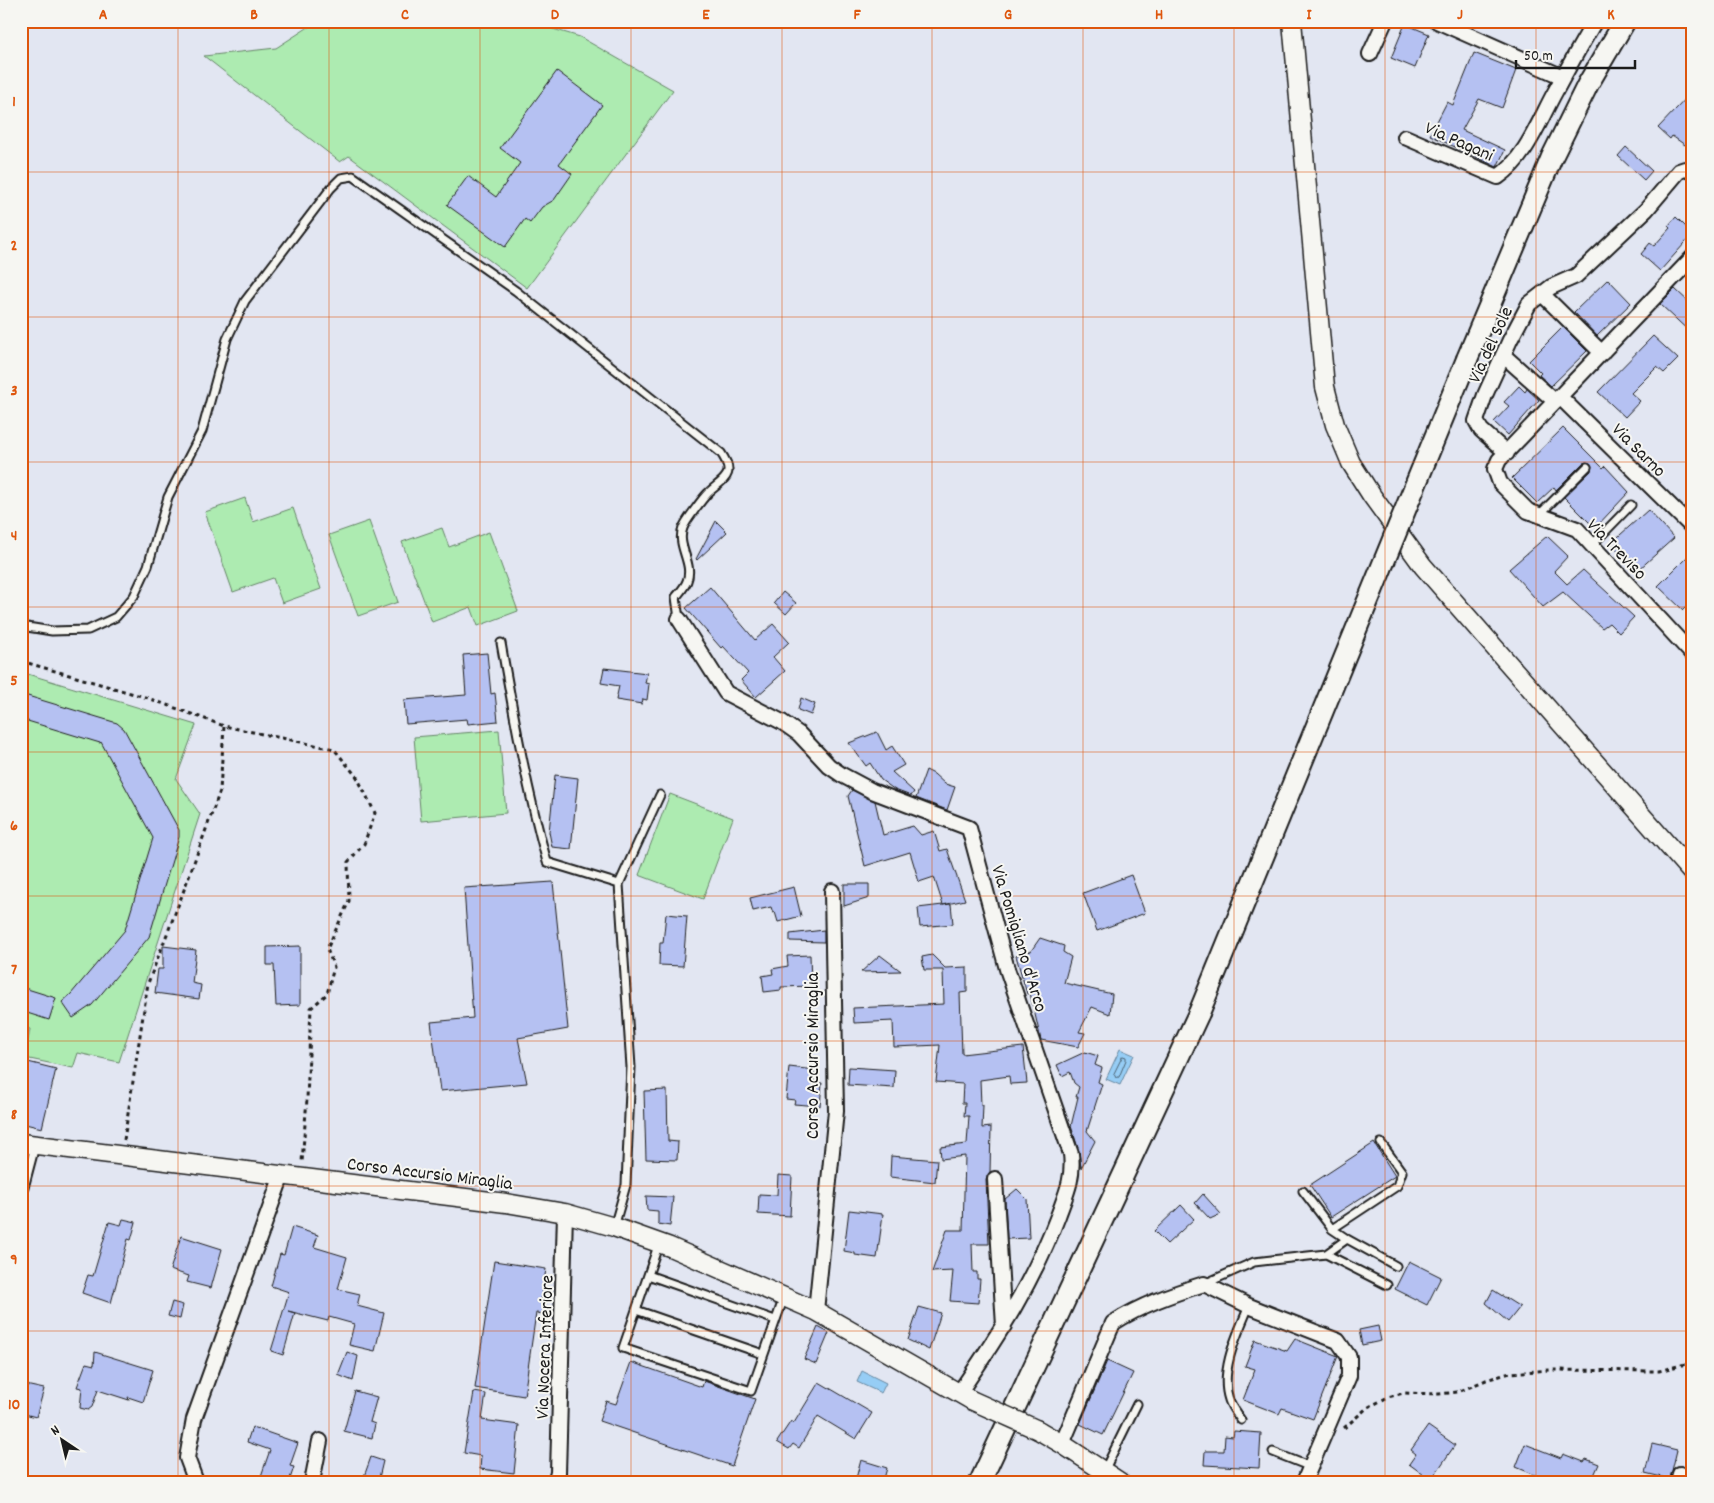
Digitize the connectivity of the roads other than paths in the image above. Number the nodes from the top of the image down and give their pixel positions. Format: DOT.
graph roads {
  1 [pos="1292,21"];
  2 [pos="1385,21"];
  3 [pos="1437,21"];
  4 [pos="1595,21"];
  5 [pos="1625,21"];
  6 [pos="1370,54"];
  7 [pos="1563,77"];
  8 [pos="1405,137"];
  9 [pos="1693,170"];
  10 [pos="1693,258"];
  11 [pos="1542,294"];
  12 [pos="1602,353"];
  13 [pos="1503,355"];
  14 [pos="1555,397"];
  15 [pos="1503,457"];
  16 [pos="1587,467"];
  17 [pos="1631,505"];
  18 [pos="1539,515"];
  19 [pos="1693,528"];
  20 [pos="1592,545"];
  21 [pos="679,619"];
  22 [pos="21,626"];
  23 [pos="501,643"];
  24 [pos="1693,655"];
  25 [pos="660,795"];
  26 [pos="1693,874"];
  27 [pos="619,884"];
  28 [pos="832,891"];
  29 [pos="1381,1143"];
  30 [pos="28,1144"];
  31 [pos="282,1175"];
  32 [pos="995,1179"];
  33 [pos="1303,1191"];
  34 [pos="21,1199"];
  35 [pos="565,1213"];
  36 [pos="614,1227"];
  37 [pos="1332,1229"];
  38 [pos="1347,1239"];
  39 [pos="659,1243"];
  40 [pos="1326,1254"];
  41 [pos="1396,1266"];
  42 [pos="648,1274"];
  43 [pos="1204,1284"];
  44 [pos="1388,1285"];
  45 [pos="784,1297"];
  46 [pos="1249,1306"];
  47 [pos="636,1310"];
  48 [pos="816,1310"];
  49 [pos="775,1320"];
  50 [pos="1004,1327"];
  51 [pos="763,1354"];
  52 [pos="965,1397"];
  53 [pos="1137,1404"];
  54 [pos="1241,1420"];
  55 [pos="320,1441"];
  56 [pos="1062,1444"];
  57 [pos="1273,1452"];
  58 [pos="1311,1467"];
  59 [pos="1104,1472"];
  60 [pos="196,1482"];
  61 [pos="312,1482"];
  62 [pos="555,1482"];
  63 [pos="980,1482"];
  64 [pos="1120,1482"];
  65 [pos="1304,1482"];
  1 -- 26 [label="street"];
  2 -- 6 [label="street"];
  3 -- 7 [label="street"];
  4 -- 7 [label="street, Via Pagani"];
  5 -- 63 [label="main road, bridge"];
  7 -- 8 [label="street, Via Pagani"];
  9 -- 11 [label="street, Via del Sole"];
  10 -- 12 [label="street"];
  11 -- 12 [label="street"];
  11 -- 13 [label="street, Via del Sole"];
  12 -- 14 [label="street"];
  13 -- 14 [label="street, Via Sarno"];
  13 -- 15 [label="street, Via del Sole"];
  14 -- 15 [label="street"];
  14 -- 19 [label="street, Via Sarno"];
  15 -- 18 [label="street, Via Treviso"];
  16 -- 18 [label="lane"];
  17 -- 20 [label="lane"];
  18 -- 20 [label="street, Via Treviso"];
  20 -- 24 [label="street, Via Treviso"];
  21 -- 22 [label="lane"];
  21 -- 50 [label="street, Via Pomigliano d'Arco"];
  23 -- 27 [label="lane"];
  25 -- 27 [label="lane"];
  27 -- 36 [label="lane"];
  28 -- 48 [label="street, Corso Accursio Miraglia"];
  29 -- 37 [label="lane"];
  30 -- 31 [label="street, Corso Accursio Miraglia"];
  30 -- 34 [label="lane"];
  31 -- 35 [label="street, Corso Accursio Miraglia"];
  31 -- 60 [label="street"];
  32 -- 50 [label="street"];
  33 -- 37 [label="lane"];
  35 -- 36 [label="street, Corso Accursio Miraglia"];
  35 -- 62 [label="street, Via Nocera Inferiore"];
  36 -- 39 [label="street, Corso Accursio Miraglia"];
  37 -- 38 [label="lane"];
  38 -- 40 [label="lane"];
  38 -- 41 [label="lane"];
  39 -- 42 [label="lane"];
  39 -- 45 [label="street, Corso Accursio Miraglia"];
  40 -- 43 [label="lane"];
  40 -- 44 [label="lane"];
  42 -- 47 [label="lane"];
  42 -- 49 [label="lane"];
  43 -- 46 [label="street"];
  43 -- 56 [label="street"];
  45 -- 48 [label="street, Corso Accursio Miraglia"];
  45 -- 49 [label="lane"];
  46 -- 54 [label="lane"];
  46 -- 58 [label="street"];
  47 -- 51 [label="lane"];
  47 -- 51 [label="lane"];
  48 -- 52 [label="street, Corso Accursio Miraglia"];
  49 -- 51 [label="lane"];
  50 -- 52 [label="street, Via Pomigliano d'Arco"];
  52 -- 56 [label="street, Corso Accursio Miraglia, bridge"];
  53 -- 59 [label="lane"];
  55 -- 61 [label="street"];
  56 -- 59 [label="street"];
  57 -- 58 [label="lane"];
  58 -- 65 [label="street"];
  59 -- 64 [label="street"];
}
